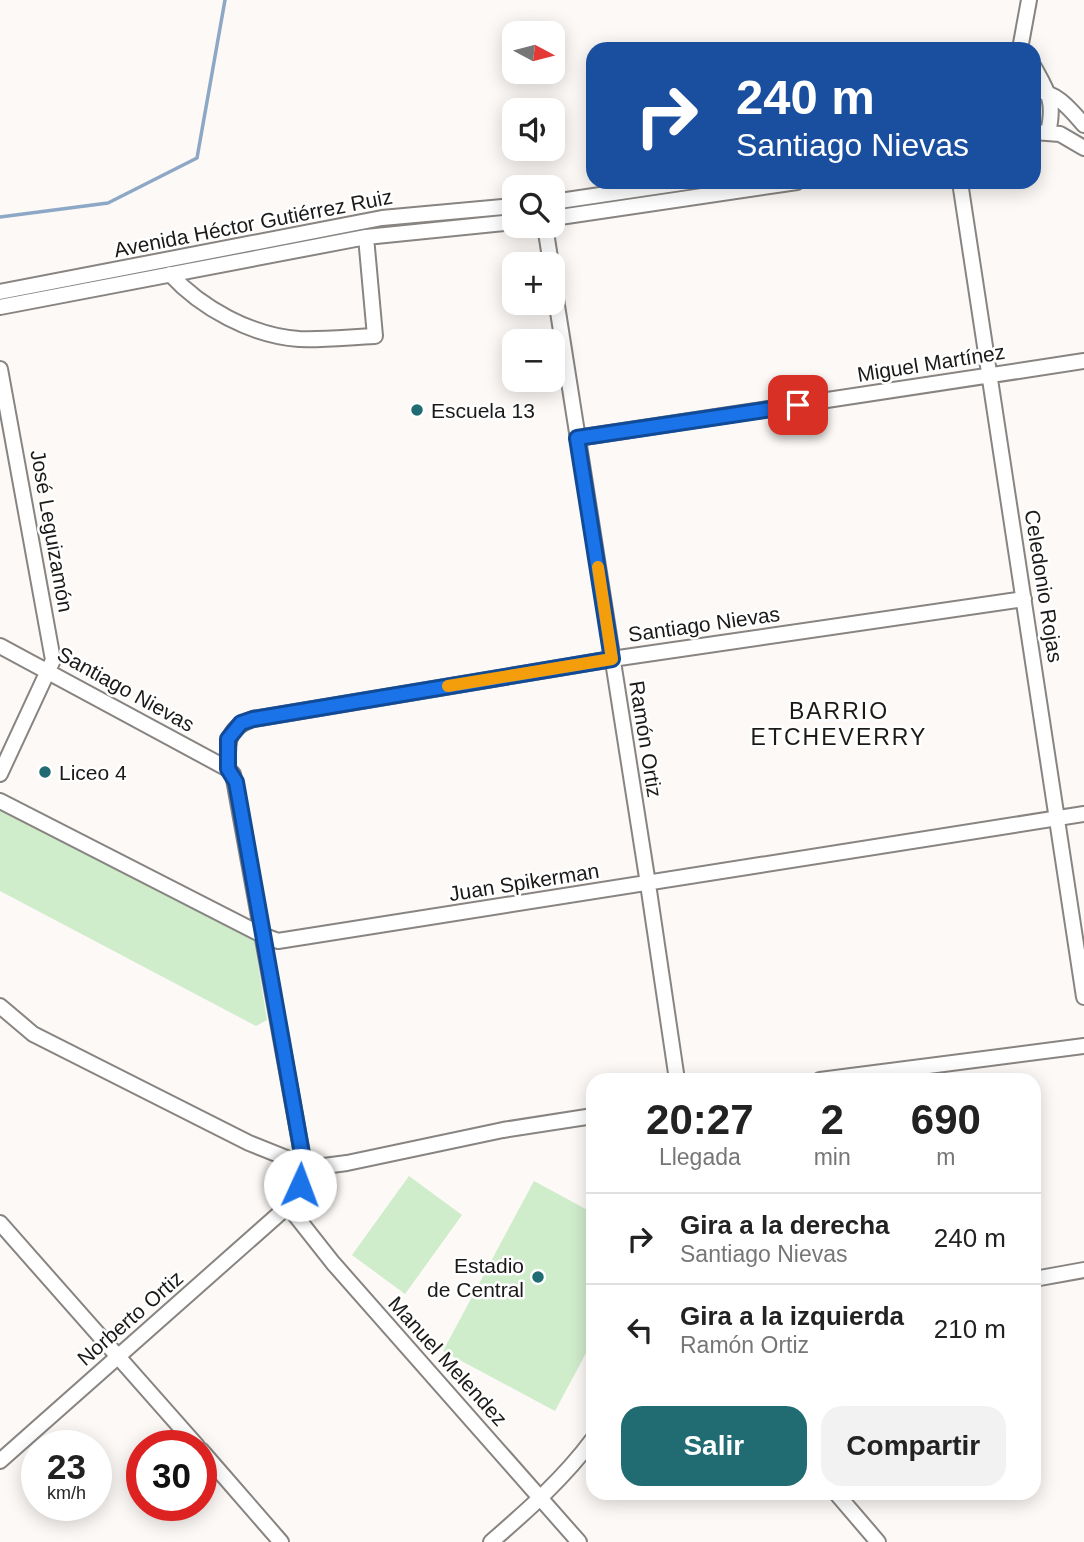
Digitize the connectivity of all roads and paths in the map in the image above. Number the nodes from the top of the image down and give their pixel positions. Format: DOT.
graph roads {
  1 [pos="1029,0"];
  2 [pos="1024,42"];
  3 [pos="1041,79"];
  4 [pos="1041,91"];
  5 [pos="1049,93"];
  6 [pos="1084,125"];
  7 [pos="1041,132"];
  8 [pos="1084,148"];
  9 [pos="641,189"];
  10 [pos="750,189"];
  11 [pos="961,189"];
  12 [pos="565,200"];
  13 [pos="502,207"];
  14 [pos="565,216"];
  15 [pos="502,223"];
  16 [pos="366,237"];
  17 [pos="170,274"];
  18 [pos="0,292"];
  19 [pos="0,307"];
  20 [pos="558,315"];
  21 [pos="1084,361"];
  22 [pos="0,369"];
  23 [pos="991,375"];
  24 [pos="6,425"];
  25 [pos="577,438"];
  26 [pos="1024,599"];
  27 [pos="0,646"];
  28 [pos="612,659"];
  29 [pos="49,671"];
  30 [pos="228,769"];
  31 [pos="0,774"];
  32 [pos="0,801"];
  33 [pos="1084,814"];
  34 [pos="1058,818"];
  35 [pos="648,884"];
  36 [pos="262,935"];
  37 [pos="1084,997"];
  38 [pos="0,1006"];
  39 [pos="1084,1046"];
  40 [pos="676,1073"];
  41 [pos="874,1073"];
  42 [pos="586,1117"];
  43 [pos="304,1165"];
  44 [pos="288,1206"];
  45 [pos="0,1223"];
  46 [pos="1084,1270"];
  47 [pos="1041,1278"];
  48 [pos="119,1355"];
  49 [pos="183,1430"];
  50 [pos="586,1448"];
  51 [pos="0,1461"];
  52 [pos="217,1468"];
  53 [pos="541,1498"];
  54 [pos="842,1500"];
  55 [pos="281,1542"];
  56 [pos="491,1542"];
  57 [pos="579,1542"];
  58 [pos="878,1542"];
  1 -- 2 [label="street"];
  3 -- 5 [label="street"];
  4 -- 5 [label="street"];
  5 -- 6 [label="street"];
  5 -- 7 [label="street"];
  7 -- 8 [label="street"];
  9 -- 12 [label="street"];
  10 -- 14 [label="street"];
  11 -- 23 [label="street, Celedonio Rojas"];
  13 -- 18 [label="street, Avenida Héctor Gutiérrez Ruiz"];
  15 -- 16 [label="street, Avenida Héctor Gutiérrez Ruiz"];
  16 -- 17 [label="street, Avenida Héctor Gutiérrez Ruiz"];
  16 -- 17 [label="street"];
  17 -- 19 [label="street, Avenida Héctor Gutiérrez Ruiz"];
  20 -- 25 [label="street, Ramón Ortiz"];
  21 -- 23 [label="street, Miguel Martínez"];
  22 -- 24 [label="street, José Leguizamón"];
  23 -- 25 [label="street, Miguel Martínez"];
  23 -- 26 [label="street, Celedonio Rojas"];
  24 -- 29 [label="street, José Leguizamón"];
  25 -- 28 [label="street, Ramón Ortiz"];
  26 -- 28 [label="street, Santiago Nievas"];
  26 -- 34 [label="street, Celedonio Rojas"];
  27 -- 29 [label="street, Santiago Nievas"];
  28 -- 30 [label="street, Santiago Nievas"];
  28 -- 35 [label="street, Ramón Ortiz"];
  29 -- 30 [label="street, Santiago Nievas"];
  29 -- 31 [label="street, José Leguizamón"];
  30 -- 36 [label="street"];
  32 -- 36 [label="street, Juan Spikerman"];
  33 -- 34 [label="street, Juan Spikerman"];
  34 -- 35 [label="street, Juan Spikerman"];
  34 -- 37 [label="street, Celedonio Rojas"];
  35 -- 36 [label="street, Juan Spikerman"];
  35 -- 40 [label="street, Ramón Ortiz"];
  36 -- 43 [label="street"];
  38 -- 43 [label="street"];
  39 -- 41 [label="street"];
  42 -- 43 [label="street"];
  43 -- 44 [label="street"];
  44 -- 48 [label="street, Norberto Ortiz"];
  44 -- 53 [label="street, Manuel Melendez"];
  45 -- 48 [label="street"];
  46 -- 47 [label="street"];
  48 -- 49 [label="street"];
  48 -- 51 [label="street, Norberto Ortiz"];
  50 -- 53 [label="street"];
  52 -- 55 [label="street"];
  53 -- 56 [label="street"];
  53 -- 57 [label="street, Manuel Melendez"];
  54 -- 58 [label="street"];
}
